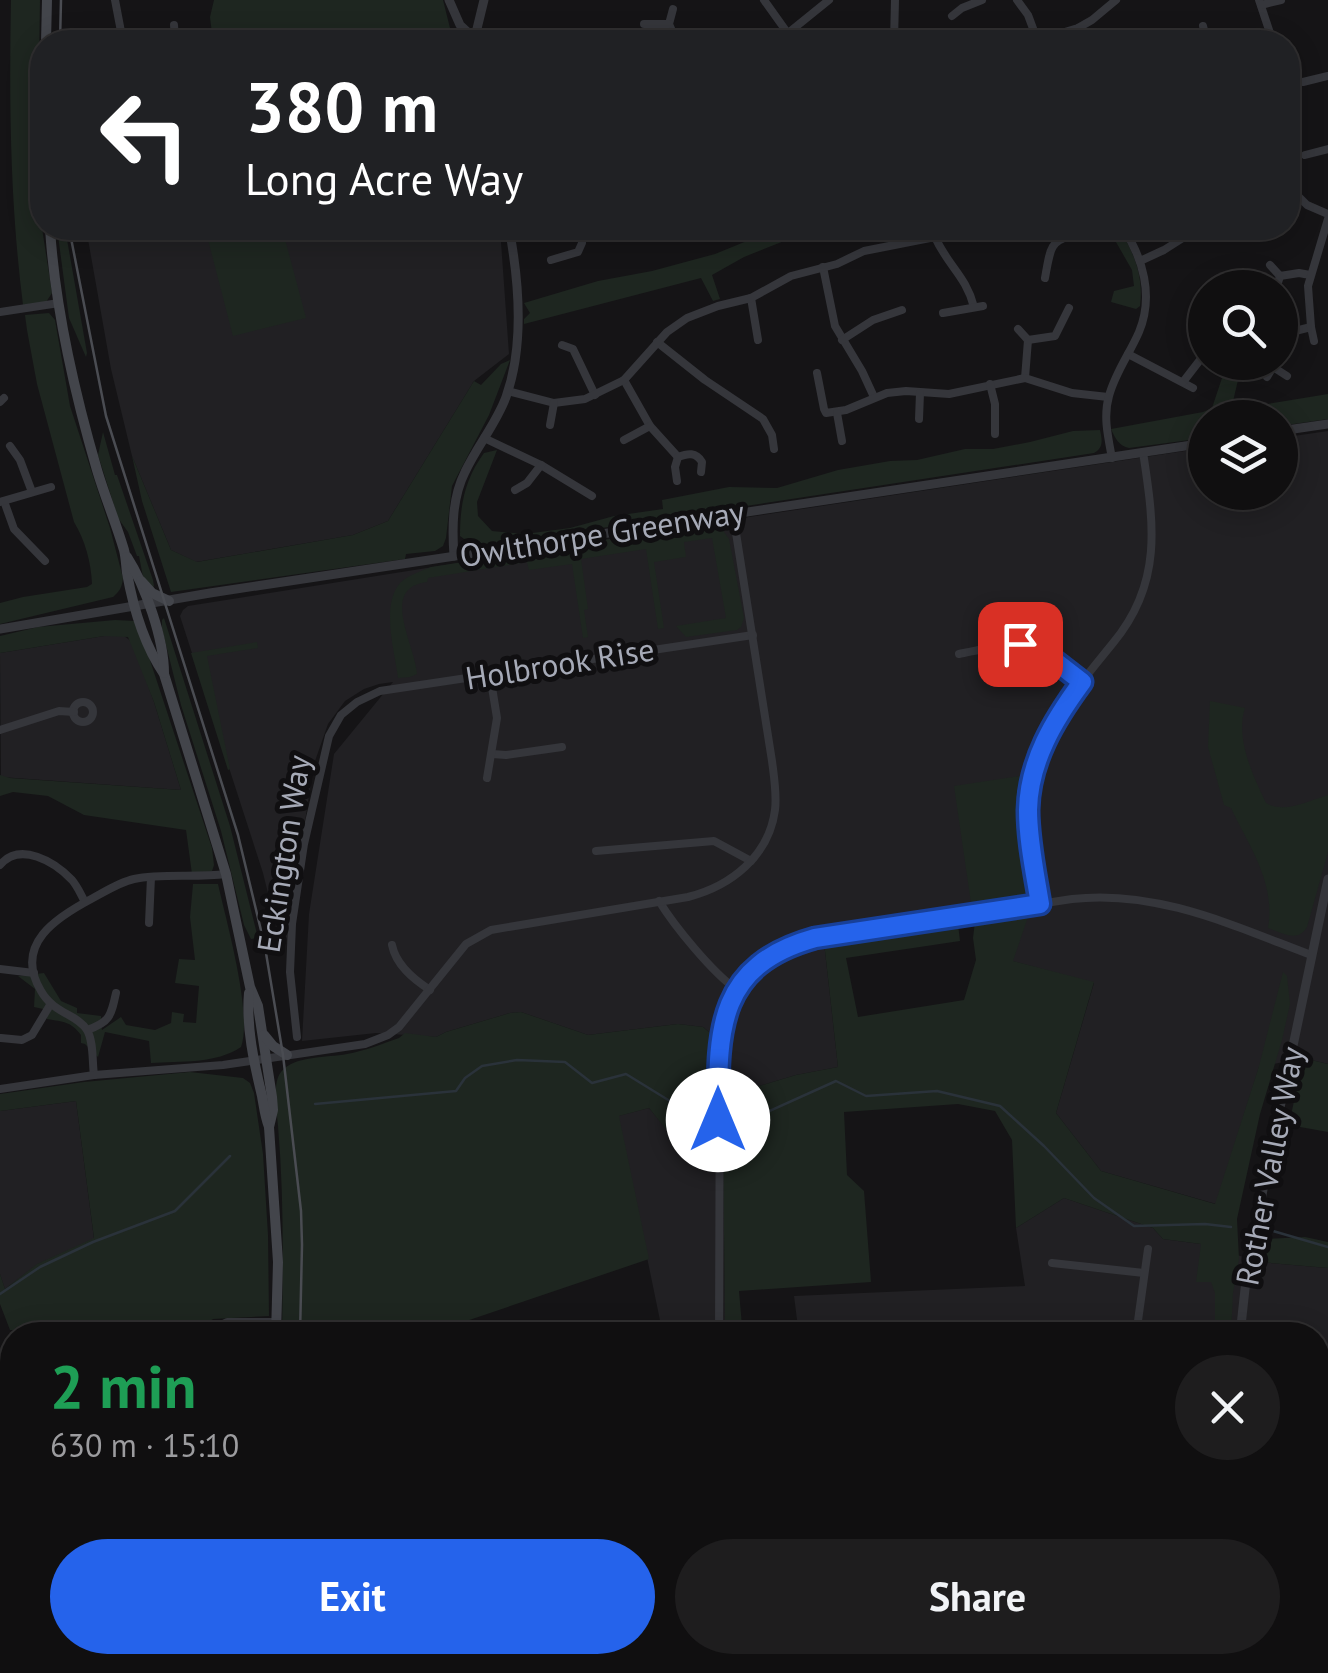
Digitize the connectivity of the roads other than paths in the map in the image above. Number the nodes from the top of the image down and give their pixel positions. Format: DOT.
graph roads {
  1 [pos="47,0"];
  2 [pos="115,0"];
  3 [pos="449,0"];
  4 [pos="484,0"];
  5 [pos="764,0"];
  6 [pos="830,0"];
  7 [pos="895,0"];
  8 [pos="982,0"];
  9 [pos="1017,0"];
  10 [pos="1116,0"];
  11 [pos="1281,0"];
  12 [pos="1260,2"];
  13 [pos="673,9"];
  14 [pos="952,16"];
  15 [pos="644,24"];
  16 [pos="670,24"];
  17 [pos="174,25"];
  18 [pos="1203,26"];
  19 [pos="1078,28"];
  20 [pos="46,30"];
  21 [pos="121,30"];
  22 [pos="175,30"];
  23 [pos="465,30"];
  24 [pos="476,30"];
  25 [pos="672,30"];
  26 [pos="786,30"];
  27 [pos="794,30"];
  28 [pos="894,30"];
  29 [pos="1034,30"];
  30 [pos="1072,30"];
  31 [pos="1204,30"];
  32 [pos="1269,30"];
  33 [pos="1328,76"];
  34 [pos="1300,82"];
  35 [pos="1328,150"];
  36 [pos="1304,155"];
  37 [pos="1300,198"];
  38 [pos="1328,216"];
  39 [pos="51,240"];
  40 [pos="512,240"];
  41 [pos="582,240"];
  42 [pos="920,240"];
  43 [pos="936,240"];
  44 [pos="1059,240"];
  45 [pos="1129,240"];
  46 [pos="1178,240"];
  47 [pos="1324,257"];
  48 [pos="552,260"];
  49 [pos="1140,261"];
  50 [pos="1270,265"];
  51 [pos="823,268"];
  52 [pos="1273,270"];
  53 [pos="1298,274"];
  54 [pos="1310,275"];
  55 [pos="1044,278"];
  56 [pos="750,298"];
  57 [pos="59,303"];
  58 [pos="1068,308"];
  59 [pos="902,310"];
  60 [pos="0,312"];
  61 [pos="943,313"];
  62 [pos="1311,327"];
  63 [pos="1018,329"];
  64 [pos="1298,331"];
  65 [pos="758,340"];
  66 [pos="842,340"];
  67 [pos="1028,340"];
  68 [pos="1314,340"];
  69 [pos="657,342"];
  70 [pos="562,344"];
  71 [pos="1128,354"];
  72 [pos="817,373"];
  73 [pos="1188,375"];
  74 [pos="1025,378"];
  75 [pos="624,380"];
  76 [pos="1183,382"];
  77 [pos="990,384"];
  78 [pos="1193,388"];
  79 [pos="508,391"];
  80 [pos="920,393"];
  81 [pos="595,395"];
  82 [pos="1108,396"];
  83 [pos="874,397"];
  84 [pos="554,403"];
  85 [pos="837,412"];
  86 [pos="919,419"];
  87 [pos="780,423"];
  88 [pos="1328,424"];
  89 [pos="550,426"];
  90 [pos="650,426"];
  91 [pos="769,426"];
  92 [pos="1010,428"];
  93 [pos="1298,429"];
  94 [pos="484,438"];
  95 [pos="624,440"];
  96 [pos="842,442"];
  97 [pos="1188,445"];
  98 [pos="10,446"];
  99 [pos="774,449"];
  100 [pos="1143,452"];
  101 [pos="678,457"];
  102 [pos="1112,458"];
  103 [pos="541,464"];
  104 [pos="701,472"];
  105 [pos="677,481"];
  106 [pos="51,487"];
  107 [pos="515,490"];
  108 [pos="32,492"];
  109 [pos="592,496"];
  110 [pos="2,502"];
  111 [pos="733,514"];
  112 [pos="126,554"];
  113 [pos="454,556"];
  114 [pos="44,561"];
  115 [pos="138,576"];
  116 [pos="152,606"];
  117 [pos="0,629"];
  118 [pos="753,635"];
  119 [pos="959,654"];
  120 [pos="164,674"];
  121 [pos="490,675"];
  122 [pos="1082,682"];
  123 [pos="368,696"];
  124 [pos="74,712"];
  125 [pos="0,730"];
  126 [pos="562,747"];
  127 [pos="492,754"];
  128 [pos="488,778"];
  129 [pos="596,852"];
  130 [pos="750,862"];
  131 [pos="0,864"];
  132 [pos="226,874"];
  133 [pos="151,877"];
  134 [pos="1328,880"];
  135 [pos="659,901"];
  136 [pos="86,902"];
  137 [pos="1040,904"];
  138 [pos="149,924"];
  139 [pos="392,945"];
  140 [pos="1311,955"];
  141 [pos="0,969"];
  142 [pos="34,973"];
  143 [pos="250,987"];
  144 [pos="430,990"];
  145 [pos="737,990"];
  146 [pos="116,993"];
  147 [pos="50,1005"];
  148 [pos="87,1030"];
  149 [pos="263,1035"];
  150 [pos="2,1038"];
  151 [pos="297,1038"];
  152 [pos="271,1060"];
  153 [pos="94,1075"];
  154 [pos="0,1088"];
  155 [pos="269,1127"];
  156 [pos="1148,1249"];
  157 [pos="1052,1262"];
  158 [pos="1144,1273"];
  159 [pos="276,1322"];
  160 [pos="719,1322"];
  161 [pos="1138,1322"];
  162 [pos="1241,1322"];
  1 -- 20 [label="main road"];
  2 -- 21 [label="street"];
  3 -- 23 [label="street"];
  4 -- 24 [label="street"];
  5 -- 26 [label="street"];
  6 -- 27 [label="street"];
  7 -- 28 [label="street"];
  8 -- 14 [label="street"];
  9 -- 29 [label="street"];
  10 -- 19 [label="street"];
  11 -- 12 [label="street"];
  12 -- 32 [label="street"];
  13 -- 16 [label="street"];
  15 -- 16 [label="street"];
  16 -- 25 [label="street"];
  17 -- 22 [label="street"];
  18 -- 31 [label="street"];
  19 -- 30 [label="street"];
  33 -- 34 [label="street"];
  35 -- 36 [label="street"];
  37 -- 38 [label="street"];
  38 -- 47 [label="street"];
  39 -- 57 [label="main road, Eckington Way"];
  40 -- 79 [label="street"];
  41 -- 48 [label="street"];
  42 -- 51 [label="street"];
  43 -- 61 [label="street"];
  44 -- 55 [label="street"];
  45 -- 49 [label="street"];
  46 -- 49 [label="street"];
  47 -- 54 [label="street"];
  49 -- 71 [label="street"];
  50 -- 52 [label="street"];
  51 -- 56 [label="street"];
  51 -- 66 [label="street"];
  53 -- 54 [label="street"];
  54 -- 62 [label="street"];
  56 -- 65 [label="street"];
  56 -- 69 [label="street"];
  57 -- 60 [label="street"];
  57 -- 112 [label="main road, Eckington Way"];
  58 -- 67 [label="street"];
  59 -- 66 [label="street"];
  62 -- 64 [label="street"];
  62 -- 68 [label="street"];
  63 -- 67 [label="street"];
  66 -- 83 [label="street"];
  67 -- 74 [label="street"];
  69 -- 75 [label="street"];
  69 -- 91 [label="street"];
  70 -- 81 [label="street"];
  71 -- 76 [label="street"];
  71 -- 82 [label="street"];
  72 -- 85 [label="street"];
  73 -- 76 [label="street"];
  74 -- 77 [label="street"];
  74 -- 82 [label="street"];
  75 -- 81 [label="street"];
  75 -- 90 [label="street"];
  76 -- 78 [label="street"];
  77 -- 80 [label="street"];
  77 -- 92 [label="street"];
  79 -- 84 [label="street"];
  79 -- 94 [label="street"];
  80 -- 83 [label="street"];
  80 -- 86 [label="street"];
  81 -- 84 [label="street"];
  82 -- 102 [label="street"];
  83 -- 85 [label="street"];
  84 -- 89 [label="street"];
  85 -- 96 [label="street"];
  87 -- 91 [label="street"];
  88 -- 93 [label="street"];
  90 -- 95 [label="street"];
  90 -- 101 [label="street"];
  91 -- 99 [label="street"];
  94 -- 103 [label="street"];
  94 -- 113 [label="street"];
  97 -- 100 [label="street, Owlthorpe Greenway"];
  98 -- 108 [label="street"];
  100 -- 102 [label="street, Owlthorpe Greenway"];
  100 -- 122 [label="street"];
  101 -- 104 [label="street"];
  101 -- 105 [label="street"];
  102 -- 111 [label="street, Owlthorpe Greenway"];
  103 -- 107 [label="street"];
  103 -- 109 [label="street"];
  106 -- 108 [label="street"];
  108 -- 110 [label="street"];
  110 -- 114 [label="street"];
  111 -- 113 [label="street, Owlthorpe Greenway"];
  111 -- 118 [label="street"];
  112 -- 115 [label="main road, Eckington Way"];
  112 -- 116 [label="main road, Eckington Way"];
  113 -- 116 [label="street, Owlthorpe Greenway"];
  115 -- 116 [label="main road, Eckington Way"];
  115 -- 116 [label="main road"];
  116 -- 117 [label="street, Owlthorpe Greenway"];
  116 -- 120 [label="main road, Eckington Way"];
  116 -- 120 [label="main road, Eckington Way"];
  118 -- 121 [label="street, Holbrook Rise"];
  118 -- 130 [label="street"];
  119 -- 122 [label="street"];
  120 -- 132 [label="main road, Eckington Way"];
  121 -- 123 [label="street, Holbrook Rise"];
  121 -- 127 [label="street"];
  122 -- 137 [label="street"];
  123 -- 151 [label="street, Eckington Way"];
  124 -- 125 [label="street"];
  126 -- 127 [label="street"];
  127 -- 128 [label="street"];
  129 -- 130 [label="street"];
  130 -- 135 [label="street"];
  131 -- 136 [label="street"];
  132 -- 133 [label="street"];
  132 -- 143 [label="main road, Eckington Way"];
  133 -- 136 [label="street"];
  133 -- 138 [label="street"];
  134 -- 140 [label="street, Rother Valley Way"];
  135 -- 144 [label="street"];
  135 -- 145 [label="street"];
  136 -- 142 [label="street"];
  137 -- 140 [label="street"];
  137 -- 145 [label="street"];
  139 -- 144 [label="street"];
  140 -- 162 [label="street, Rother Valley Way"];
  141 -- 142 [label="street"];
  142 -- 147 [label="street"];
  143 -- 149 [label="main road, Eckington Way"];
  143 -- 152 [label="main road, Eckington Way"];
  144 -- 152 [label="street"];
  145 -- 160 [label="street"];
  146 -- 148 [label="street"];
  147 -- 148 [label="street"];
  147 -- 150 [label="street"];
  148 -- 153 [label="street"];
  149 -- 152 [label="main road, Eckington Way"];
  149 -- 152 [label="main road"];
  152 -- 153 [label="street"];
  152 -- 155 [label="main road, Eckington Way"];
  152 -- 155 [label="main road, Eckington Way"];
  153 -- 154 [label="street"];
  155 -- 159 [label="main road, Eckington Way"];
  156 -- 158 [label="street"];
  157 -- 158 [label="street"];
  158 -- 161 [label="street"];
}
